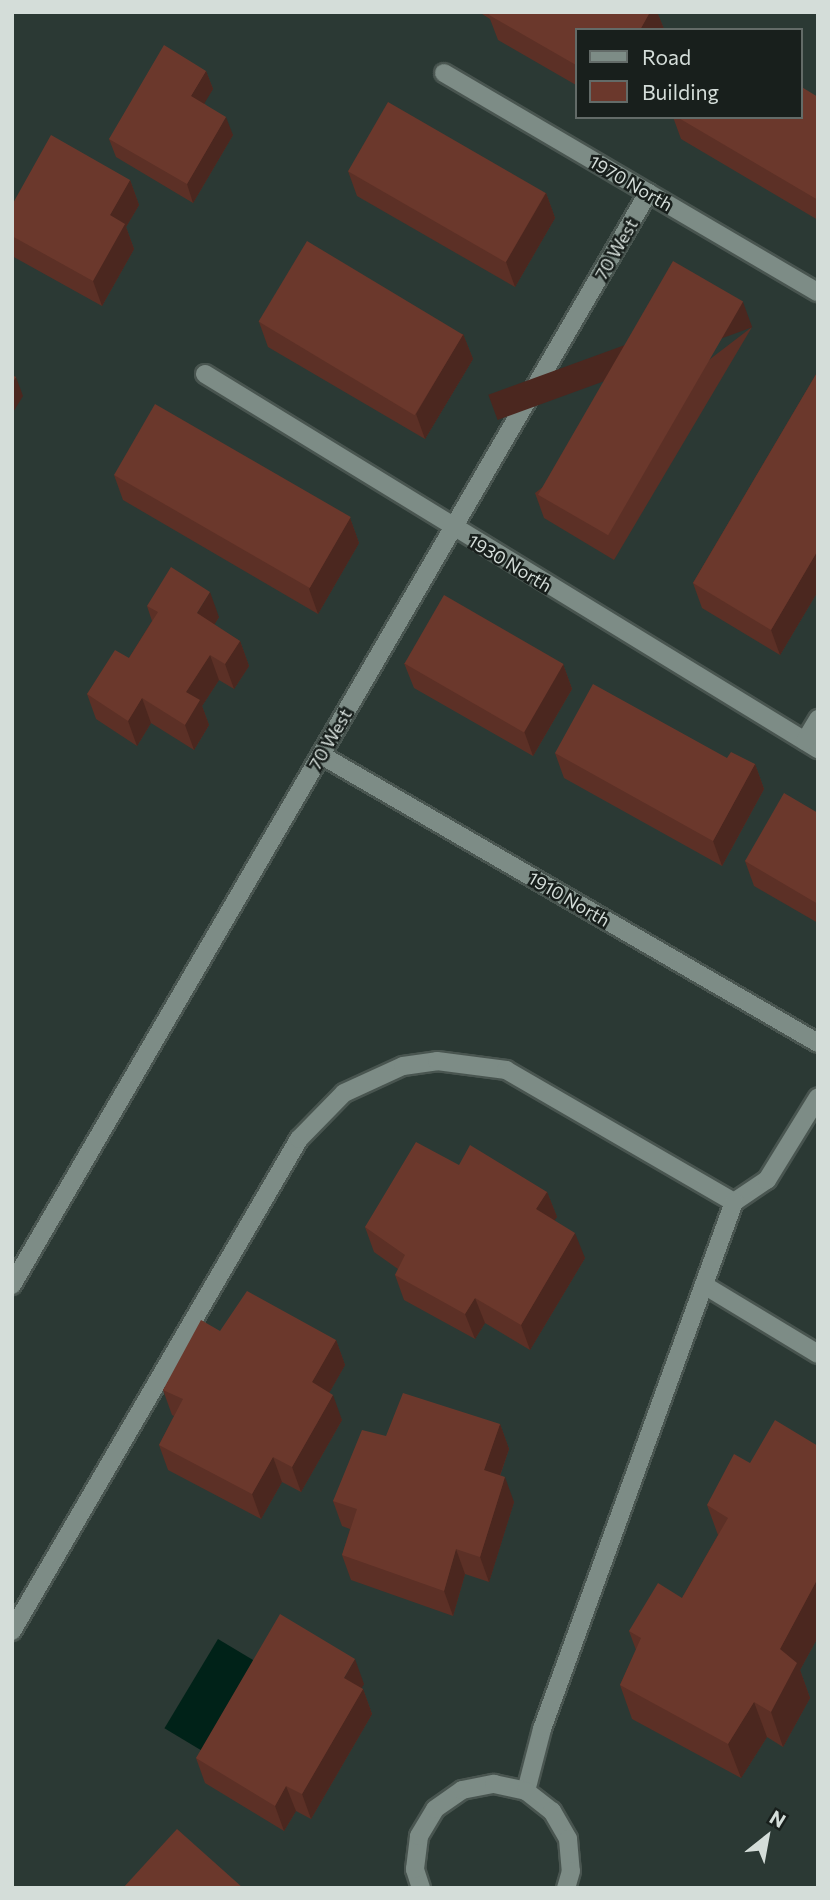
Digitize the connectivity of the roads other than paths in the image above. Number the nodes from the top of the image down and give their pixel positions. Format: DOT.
graph roads {
  1 [pos="444,73"];
  2 [pos="648,193"];
  3 [pos="818,292"];
  4 [pos="205,374"];
  5 [pos="453,529"];
  6 [pos="818,719"];
  7 [pos="811,745"];
  8 [pos="321,755"];
  9 [pos="818,1043"];
  10 [pos="818,1097"];
  11 [pos="734,1202"];
  12 [pos="12,1285"];
  13 [pos="704,1285"];
  14 [pos="818,1354"];
  15 [pos="12,1631"];
  16 [pos="526,1791"];
  17 [pos="421,1888"];
  18 [pos="566,1888"];
  1 -- 2 [label="street, 1970 North"];
  2 -- 3 [label="street, 1970 North"];
  2 -- 5 [label="street, 70 West"];
  4 -- 5 [label="street, 1930 North"];
  5 -- 7 [label="street, 1930 North"];
  5 -- 8 [label="street, 70 West"];
  6 -- 7 [label="street"];
  8 -- 9 [label="street, 1910 North"];
  8 -- 12 [label="street, 70 West"];
  10 -- 11 [label="street"];
  11 -- 13 [label="street"];
  11 -- 15 [label="street"];
  13 -- 14 [label="street"];
  13 -- 16 [label="street"];
  16 -- 17 [label="street"];
  16 -- 18 [label="street"];
}
